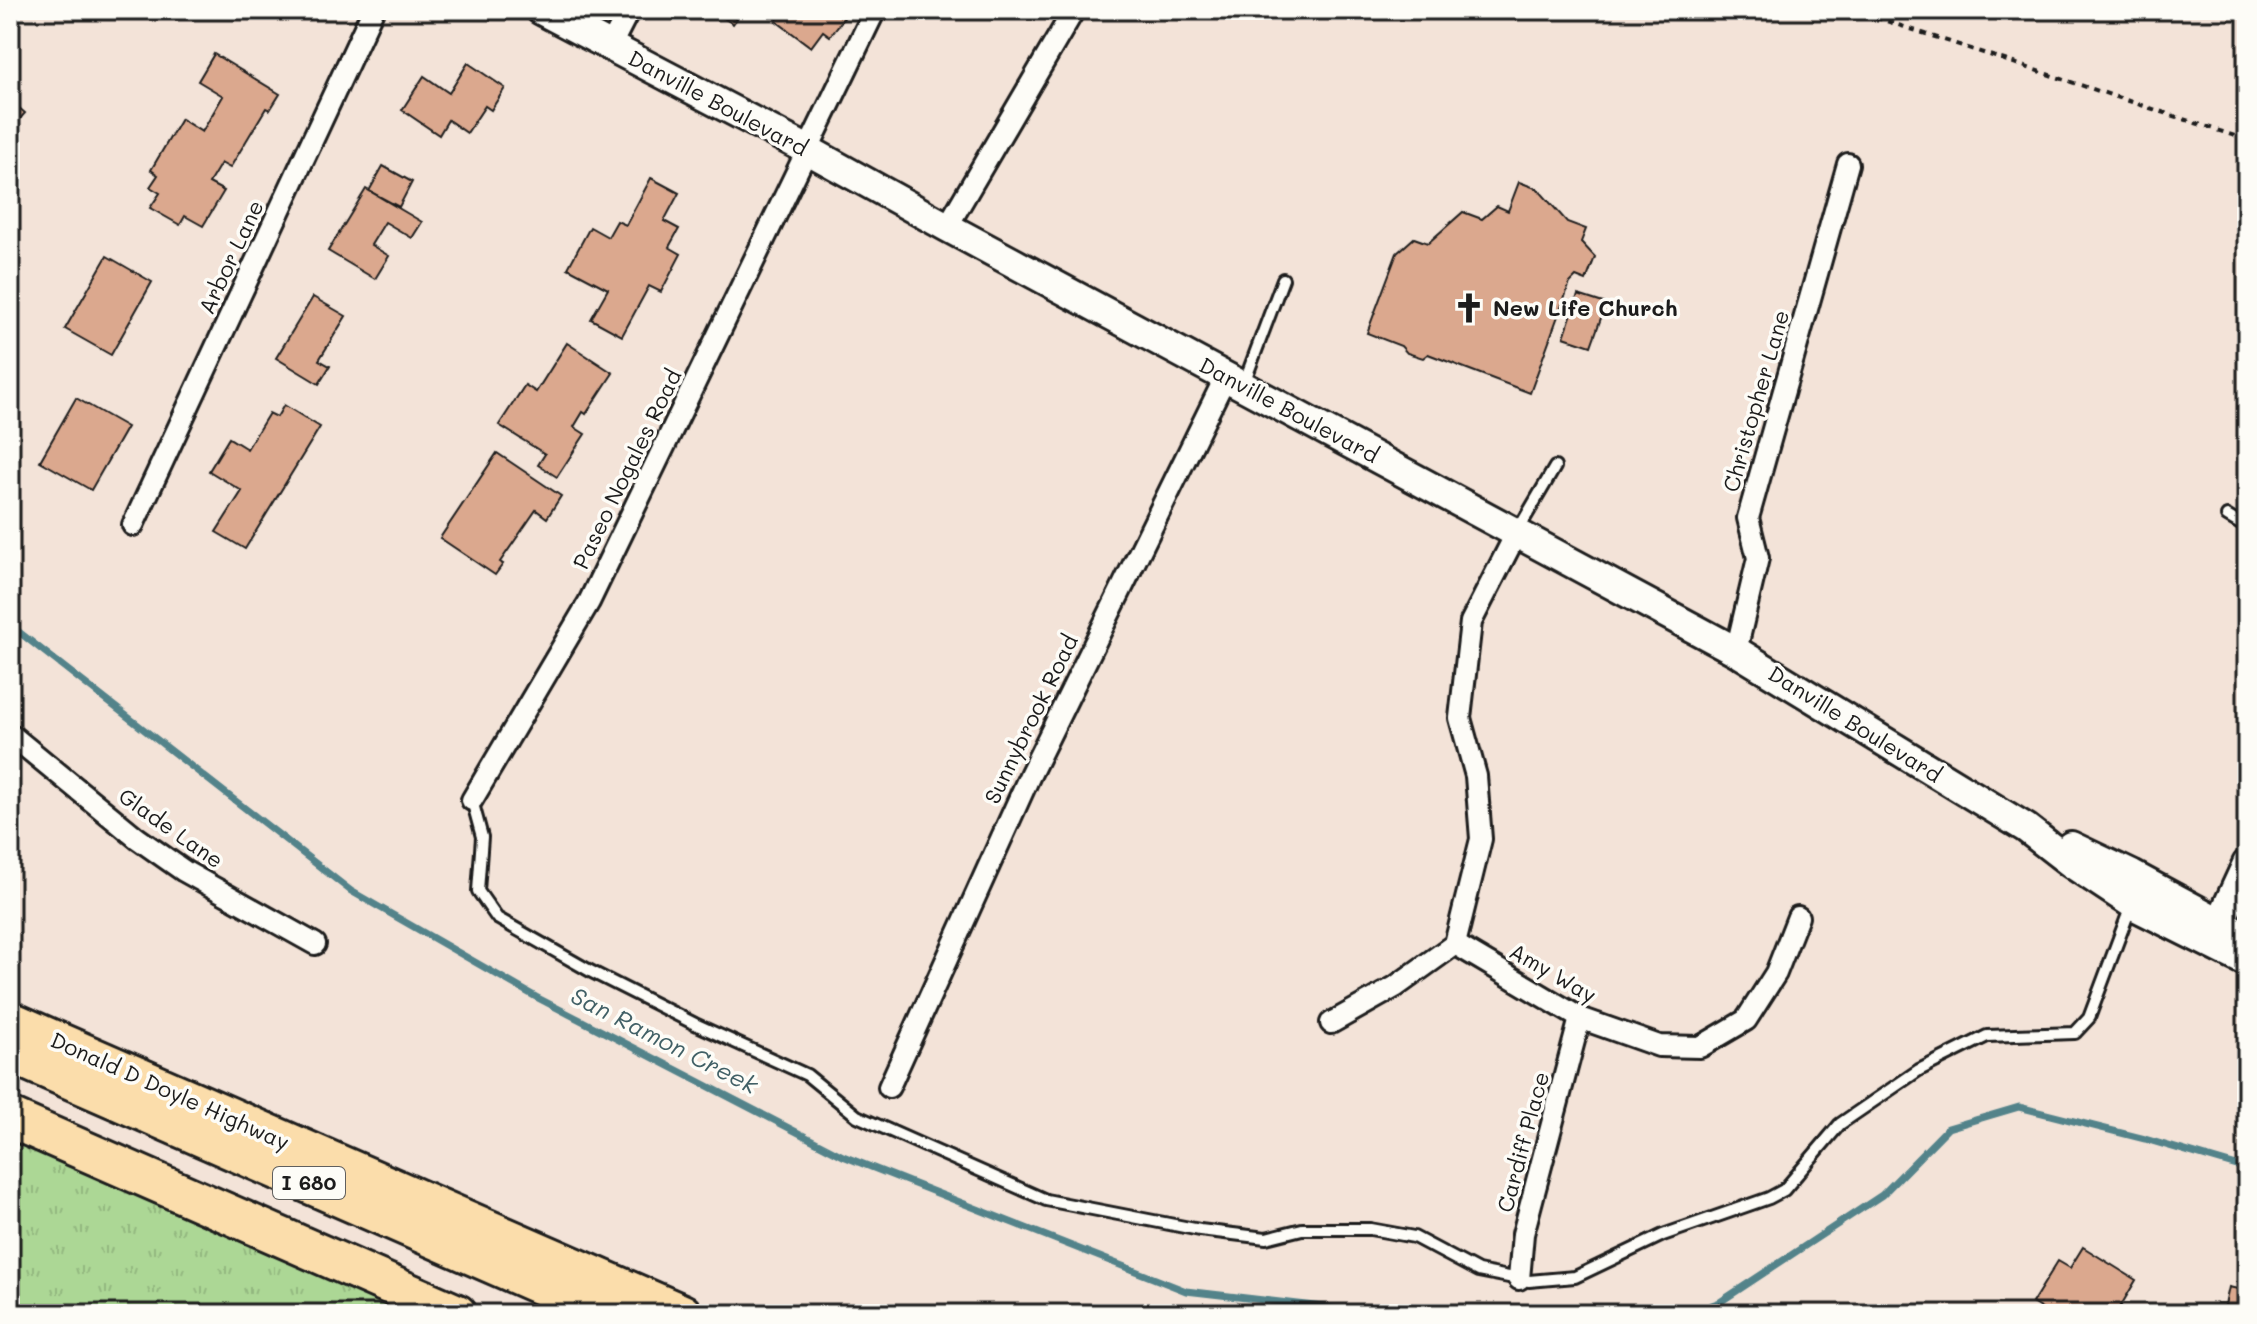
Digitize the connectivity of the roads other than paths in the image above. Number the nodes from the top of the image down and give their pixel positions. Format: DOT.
graph roads {
  1 [pos="373,10"];
  2 [pos="541,10"];
  3 [pos="629,10"];
  4 [pos="875,10"];
  5 [pos="1074,10"];
  6 [pos="610,47"];
  7 [pos="808,150"];
  8 [pos="1848,164"];
  9 [pos="947,227"];
  10 [pos="1283,279"];
  11 [pos="1234,381"];
  12 [pos="1555,467"];
  13 [pos="2227,516"];
  14 [pos="133,525"];
  15 [pos="2247,528"];
  16 [pos="1517,532"];
  17 [pos="1736,651"];
  18 [pos="10,734"];
  19 [pos="472,800"];
  20 [pos="2247,864"];
  21 [pos="2138,892"];
  22 [pos="1798,917"];
  23 [pos="2215,934"];
  24 [pos="2247,937"];
  25 [pos="315,944"];
  26 [pos="1455,944"];
  27 [pos="2247,962"];
  28 [pos="10,998"];
  29 [pos="1580,1018"];
  30 [pos="10,1021"];
  31 [pos="1331,1023"];
  32 [pos="10,1053"];
  33 [pos="87,1054"];
  34 [pos="889,1087"];
  35 [pos="10,1118"];
  36 [pos="1519,1279"];
  37 [pos="457,1314"];
  38 [pos="607,1314"];
  39 [pos="682,1314"];
  1 -- 14 [label="street, Arbor Lane"];
  2 -- 6 [label="main road, Danville Boulevard"];
  3 -- 6 [label="street"];
  4 -- 7 [label="street, Paseo Nogales Road"];
  5 -- 9 [label="street"];
  6 -- 7 [label="main road, Danville Boulevard"];
  7 -- 9 [label="main road, Danville Boulevard"];
  7 -- 19 [label="street, Paseo Nogales Road"];
  8 -- 17 [label="street, Christopher Lane"];
  9 -- 11 [label="main road, Danville Boulevard"];
  10 -- 11 [label="lane"];
  11 -- 16 [label="main road, Danville Boulevard"];
  11 -- 34 [label="street, Sunnybrook Road"];
  12 -- 16 [label="lane"];
  13 -- 15 [label="lane"];
  16 -- 17 [label="main road, Danville Boulevard"];
  16 -- 26 [label="street"];
  17 -- 21 [label="main road, Danville Boulevard"];
  18 -- 25 [label="street, Glade Lane"];
  19 -- 36 [label="lane"];
  20 -- 23 [label="main road"];
  21 -- 23 [label="main road, Danville Boulevard"];
  21 -- 36 [label="lane"];
  22 -- 29 [label="street, Amy Way"];
  23 -- 24 [label="main road, Danville Boulevard"];
  23 -- 27 [label="main road, Danville Boulevard"];
  26 -- 29 [label="street, Amy Way"];
  26 -- 31 [label="street"];
  28 -- 33 [label="highway"];
  29 -- 36 [label="street, Cardiff Place"];
  30 -- 33 [label="highway, Donald D Doyle Highway / I 680"];
  32 -- 38 [label="highway, I 680"];
  33 -- 39 [label="highway, Donald D Doyle Highway / I 680"];
  35 -- 37 [label="highway, I 680"];
}
